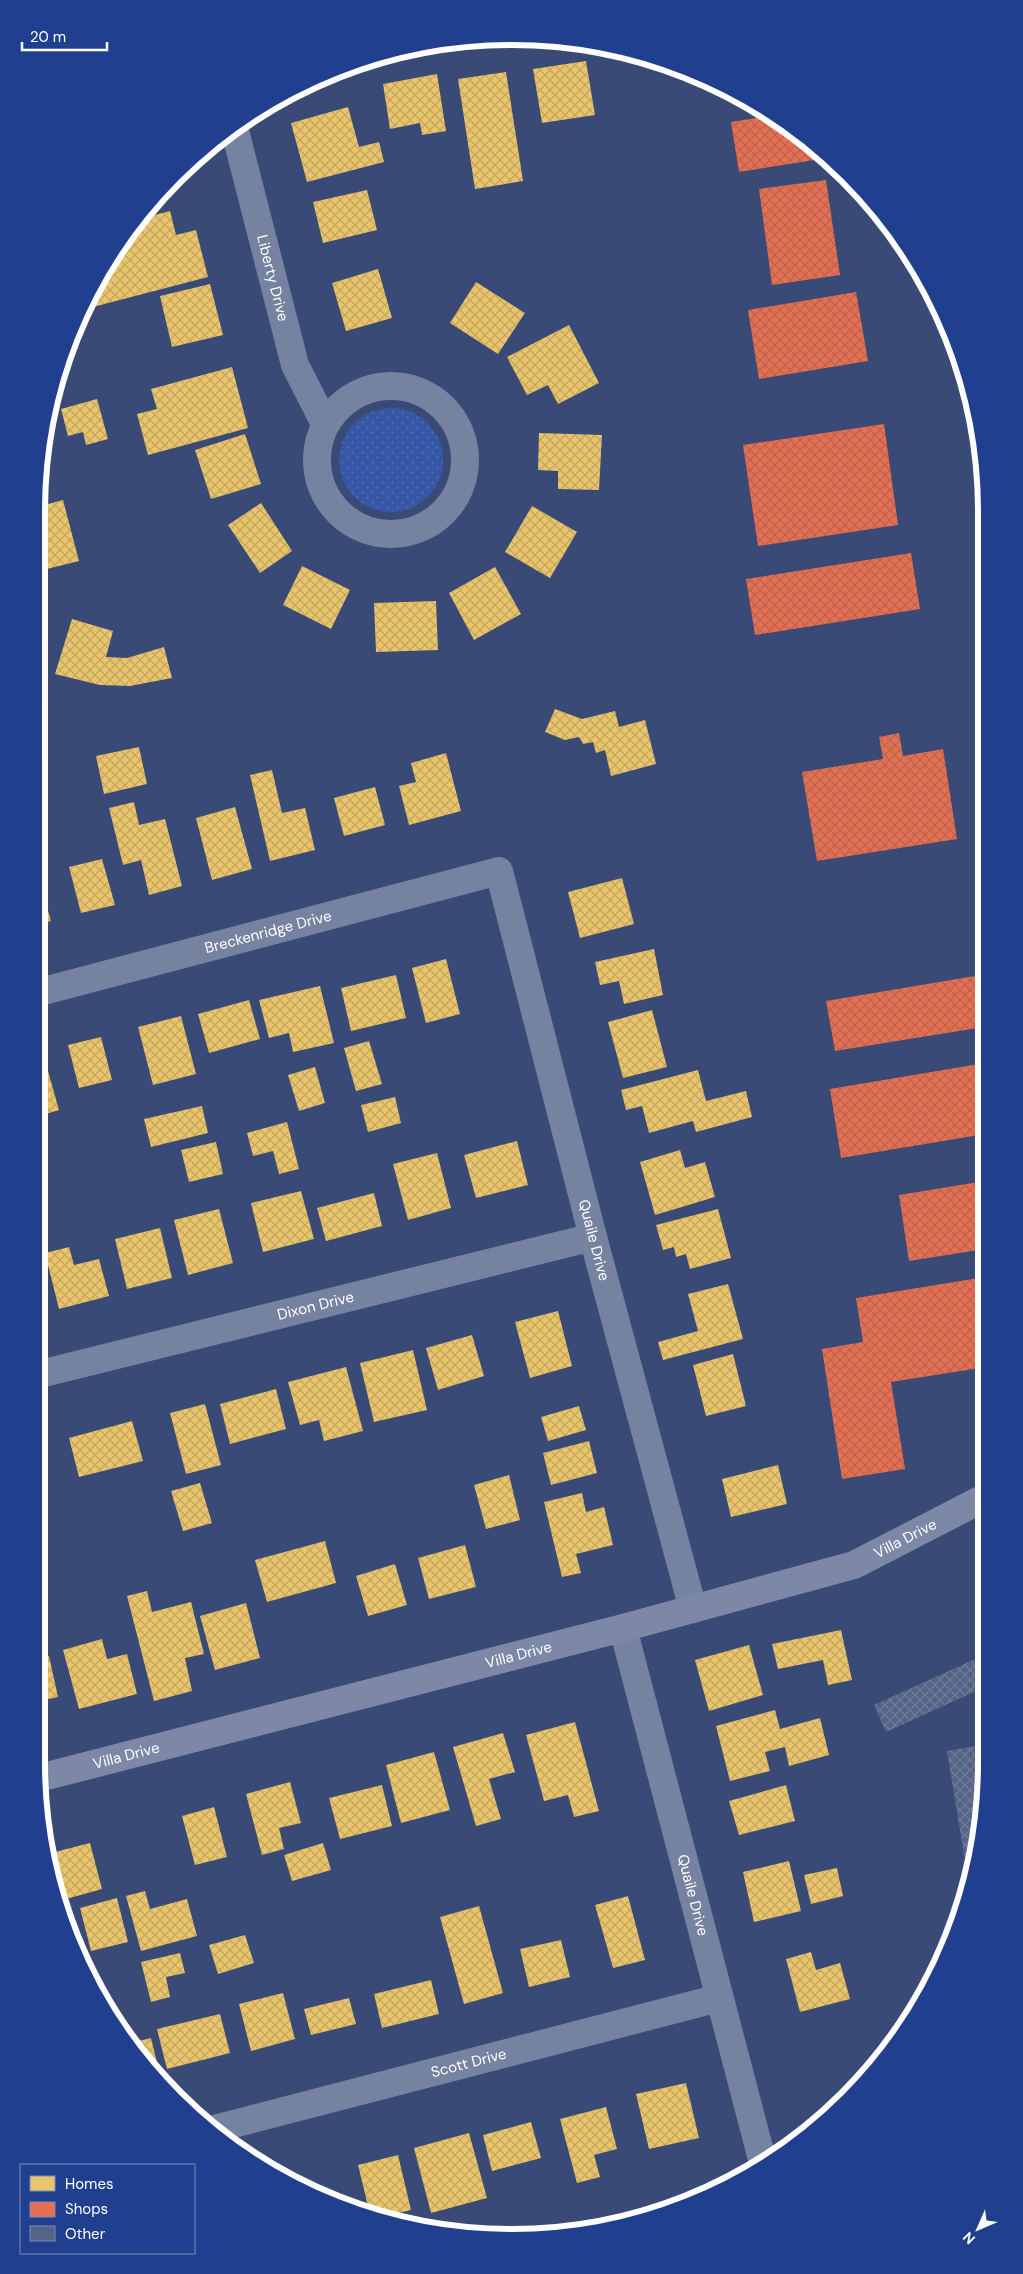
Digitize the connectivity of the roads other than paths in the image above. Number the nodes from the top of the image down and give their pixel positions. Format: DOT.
graph roads {
  1 [pos="236,135"];
  2 [pos="325,424"];
  3 [pos="499,871"];
  4 [pos="45,990"];
  5 [pos="593,1237"];
  6 [pos="45,1373"];
  7 [pos="978,1501"];
  8 [pos="693,1609"];
  9 [pos="623,1628"];
  10 [pos="45,1776"];
  11 [pos="719,1998"];
  12 [pos="221,2127"];
  13 [pos="761,2156"];
  1 -- 2 [label="street, Liberty Drive"];
  2 -- 2 [label="street"];
  3 -- 4 [label="street, Breckenridge Drive"];
  3 -- 5 [label="street, Quaile Drive"];
  5 -- 6 [label="street, Dixon Drive"];
  5 -- 8 [label="street, Quaile Drive"];
  7 -- 8 [label="street, Villa Drive"];
  8 -- 9 [label="street, Villa Drive"];
  9 -- 10 [label="street, Villa Drive"];
  9 -- 11 [label="street, Quaile Drive"];
  11 -- 12 [label="street, Scott Drive"];
  11 -- 13 [label="street, Quaile Drive"];
}
